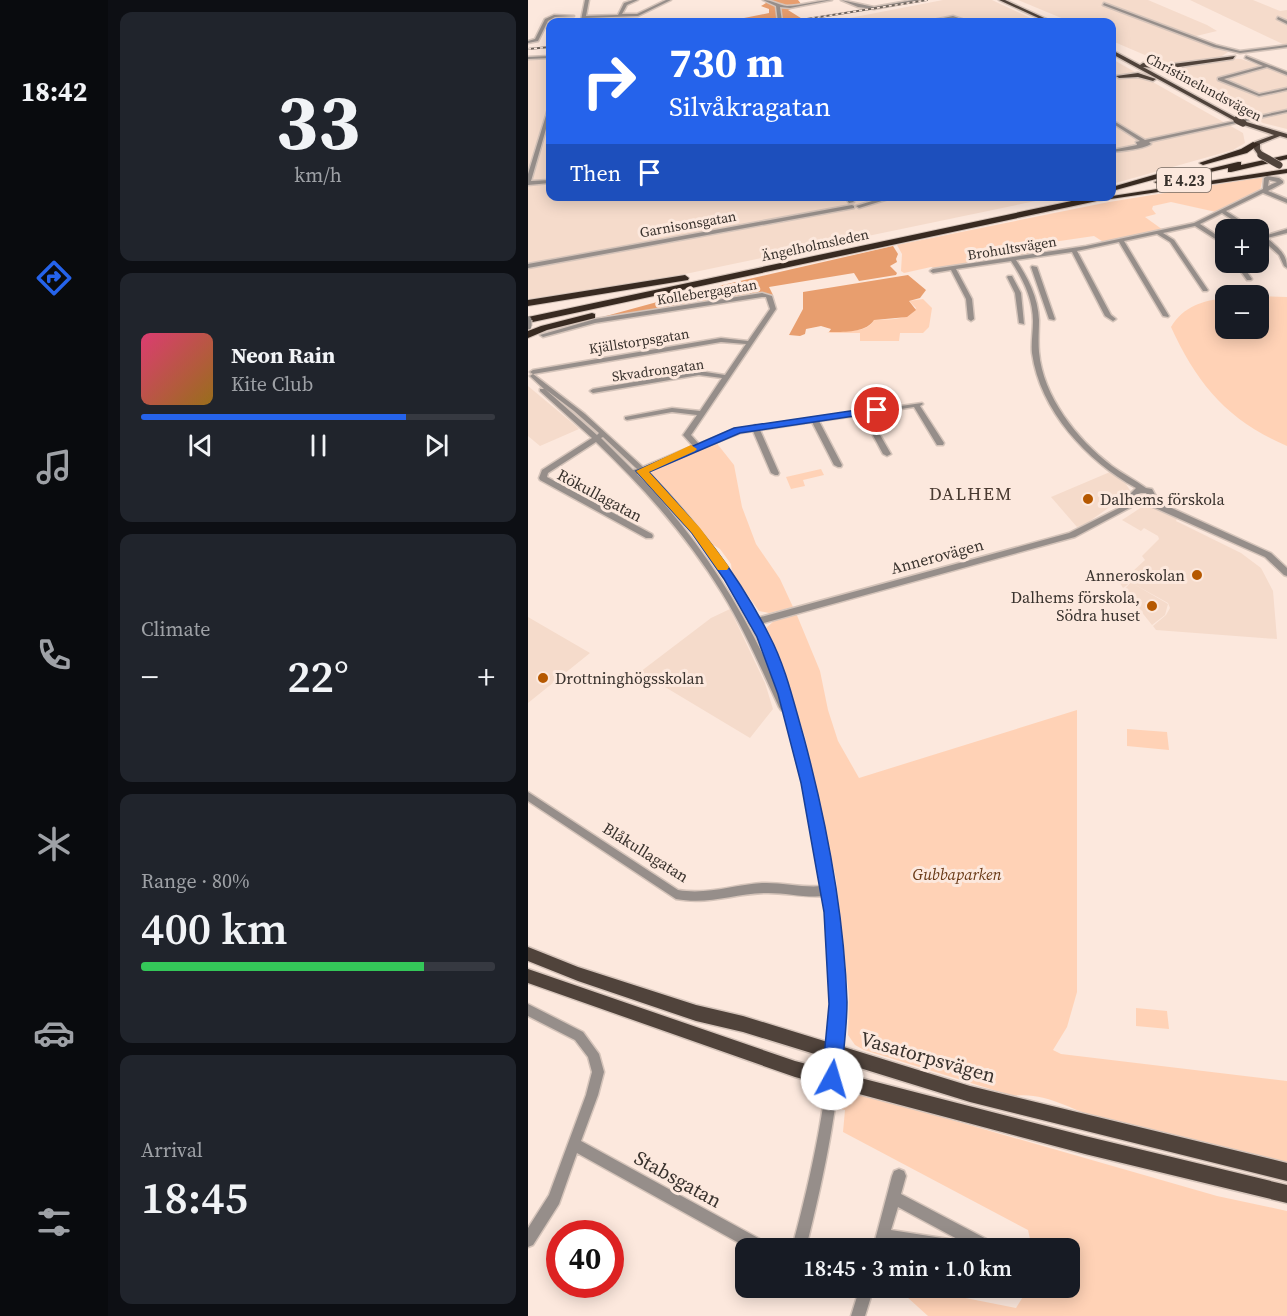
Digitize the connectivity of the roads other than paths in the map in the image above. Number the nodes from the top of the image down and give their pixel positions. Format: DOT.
graph roads {
  1 [pos="582,0"];
  2 [pos="587,0"];
  3 [pos="636,0"];
  4 [pos="669,0"];
  5 [pos="765,0"];
  6 [pos="830,0"];
  7 [pos="843,0"];
  8 [pos="919,0"];
  9 [pos="1004,0"];
  10 [pos="624,2"];
  11 [pos="1104,4"];
  12 [pos="779,6"];
  13 [pos="620,15"];
  14 [pos="550,18"];
  15 [pos="580,18"];
  16 [pos="780,18"];
  17 [pos="1043,18"];
  18 [pos="1278,18"];
  19 [pos="546,20"];
  20 [pos="1287,22"];
  21 [pos="528,42"];
  22 [pos="1287,46"];
  23 [pos="1223,49"];
  24 [pos="1240,52"];
  25 [pos="1256,52"];
  26 [pos="1116,54"];
  27 [pos="1116,55"];
  28 [pos="1232,55"];
  29 [pos="546,56"];
  30 [pos="1116,56"];
  31 [pos="1247,56"];
  32 [pos="528,58"];
  33 [pos="1259,63"];
  34 [pos="1177,66"];
  35 [pos="1266,66"];
  36 [pos="1287,74"];
  37 [pos="1119,76"];
  38 [pos="1116,77"];
  39 [pos="1287,89"];
  40 [pos="1183,92"];
  41 [pos="1287,111"];
  42 [pos="1238,122"];
  43 [pos="546,123"];
  44 [pos="1116,125"];
  45 [pos="1116,129"];
  46 [pos="1287,136"];
  47 [pos="1143,143"];
  48 [pos="1256,144"];
  49 [pos="1116,149"];
  50 [pos="1287,155"];
  51 [pos="1287,169"];
  52 [pos="528,181"];
  53 [pos="546,181"];
  54 [pos="1116,191"];
  55 [pos="1116,192"];
  56 [pos="1116,194"];
  57 [pos="1059,201"];
  58 [pos="1071,201"];
  59 [pos="1075,201"];
  60 [pos="1287,201"];
  61 [pos="852,203"];
  62 [pos="1036,207"];
  63 [pos="1223,212"];
  64 [pos="1235,219"];
  65 [pos="1196,224"];
  66 [pos="1287,231"];
  67 [pos="1159,233"];
  68 [pos="1215,236"];
  69 [pos="1269,236"];
  70 [pos="1269,241"];
  71 [pos="1122,242"];
  72 [pos="1074,250"];
  73 [pos="1013,260"];
  74 [pos="793,264"];
  75 [pos="528,265"];
  76 [pos="761,266"];
  77 [pos="1287,266"];
  78 [pos="1034,267"];
  79 [pos="953,269"];
  80 [pos="933,270"];
  81 [pos="1245,273"];
  82 [pos="1037,276"];
  83 [pos="1010,277"];
  84 [pos="1025,277"];
  85 [pos="1249,279"];
  86 [pos="1204,290"];
  87 [pos="1018,293"];
  88 [pos="1031,293"];
  89 [pos="528,303"];
  90 [pos="528,315"];
  91 [pos="1166,316"];
  92 [pos="971,319"];
  93 [pos="1052,319"];
  94 [pos="1113,319"];
  95 [pos="528,320"];
  96 [pos="1022,323"];
  97 [pos="528,327"];
  98 [pos="528,335"];
  99 [pos="543,335"];
  100 [pos="750,343"];
  101 [pos="530,376"];
  102 [pos="727,376"];
  103 [pos="593,391"];
  104 [pos="864,412"];
  105 [pos="702,413"];
  106 [pos="627,418"];
  107 [pos="814,419"];
  108 [pos="755,427"];
  109 [pos="600,435"];
  110 [pos="940,443"];
  111 [pos="697,446"];
  112 [pos="887,454"];
  113 [pos="837,465"];
  114 [pos="641,471"];
  115 [pos="775,473"];
  116 [pos="631,474"];
  117 [pos="1142,497"];
  118 [pos="649,537"];
  119 [pos="1287,573"];
  120 [pos="756,622"];
  121 [pos="744,626"];
  122 [pos="794,729"];
  123 [pos="528,796"];
  124 [pos="829,890"];
  125 [pos="528,954"];
  126 [pos="528,976"];
  127 [pos="528,1010"];
  128 [pos="835,1053"];
  129 [pos="832,1079"];
  130 [pos="574,1145"];
  131 [pos="1287,1172"];
  132 [pos="899,1176"];
  133 [pos="1287,1194"];
  134 [pos="894,1198"];
  135 [pos="744,1238"];
  136 [pos="802,1238"];
  137 [pos="882,1238"];
  138 [pos="970,1238"];
  139 [pos="528,1240"];
  140 [pos="864,1298"];
  141 [pos="858,1316"];
  1 -- 15 [label="street"];
  2 -- 15 [label="street"];
  3 -- 10 [label="street"];
  4 -- 13 [label="street"];
  5 -- 12 [label="street"];
  6 -- 12 [label="street"];
  7 -- 8 [label="street"];
  9 -- 17 [label="main road"];
  10 -- 13 [label="street"];
  11 -- 23 [label="street"];
  12 -- 16 [label="street"];
  13 -- 15 [label="street"];
  14 -- 15 [label="street"];
  18 -- 20 [label="street"];
  19 -- 21 [label="street"];
  22 -- 25 [label="street"];
  23 -- 24 [label="street"];
  23 -- 28 [label="street"];
  24 -- 25 [label="street"];
  24 -- 28 [label="street"];
  24 -- 31 [label="street"];
  25 -- 31 [label="street"];
  26 -- 34 [label="main road"];
  27 -- 40 [label="main road, Christinelundsvägen"];
  28 -- 31 [label="street"];
  28 -- 33 [label="street"];
  28 -- 34 [label="main road"];
  29 -- 32 [label="street"];
  30 -- 37 [label="main road"];
  31 -- 33 [label="street"];
  33 -- 35 [label="street"];
  34 -- 40 [label="main road"];
  35 -- 36 [label="street"];
  35 -- 39 [label="street"];
  37 -- 38 [label="main road"];
  37 -- 40 [label="main road"];
  40 -- 42 [label="main road, Christinelundsvägen"];
  41 -- 47 [label="street"];
  42 -- 46 [label="main road, Christinelundsvägen"];
  42 -- 48 [label="main road, Christinelundsvägen"];
  43 -- 52 [label="street"];
  44 -- 47 [label="street"];
  45 -- 47 [label="street"];
  46 -- 48 [label="main road"];
  47 -- 49 [label="street"];
  48 -- 51 [label="main road, Christinelundsvägen, bridge"];
  48 -- 54 [label="highway"];
  50 -- 55 [label="highway, Ängelholmsleden / E 4.23"];
  51 -- 56 [label="highway"];
  52 -- 53 [label="street"];
  57 -- 62 [label="highway"];
  58 -- 62 [label="highway, Ängelholmsleden / E 4.23"];
  59 -- 74 [label="highway, Ängelholmsleden"];
  60 -- 63 [label="street, Brohultsvägen"];
  61 -- 75 [label="street, Garnisonsgatan"];
  62 -- 76 [label="highway, Ängelholmsleden"];
  63 -- 64 [label="street"];
  63 -- 65 [label="street, Brohultsvägen"];
  65 -- 67 [label="street, Brohultsvägen"];
  65 -- 68 [label="street"];
  66 -- 69 [label="street"];
  67 -- 71 [label="street, Brohultsvägen"];
  67 -- 86 [label="street"];
  70 -- 77 [label="street"];
  71 -- 72 [label="street, Brohultsvägen"];
  71 -- 91 [label="street"];
  72 -- 73 [label="street, Brohultsvägen"];
  72 -- 94 [label="street, Brohultsvägen"];
  73 -- 79 [label="street, Brohultsvägen"];
  73 -- 84 [label="street"];
  74 -- 95 [label="highway, Ängelholmsleden"];
  74 -- 98 [label="highway"];
  76 -- 89 [label="highway"];
  76 -- 90 [label="highway, Ängelholmsleden"];
  78 -- 82 [label="street"];
  79 -- 80 [label="street, Brohultsvägen"];
  79 -- 92 [label="street, Brohultsvägen"];
  81 -- 85 [label="street"];
  82 -- 84 [label="street"];
  82 -- 93 [label="street"];
  83 -- 87 [label="street"];
  84 -- 88 [label="street"];
  87 -- 88 [label="street"];
  87 -- 96 [label="street"];
  88 -- 117 [label="street"];
  95 -- 97 [label="street, bridge"];
  99 -- 100 [label="street, Kollebergagatan"];
  100 -- 101 [label="street, Kjällstorpsgatan"];
  100 -- 102 [label="street, Kollebergagatan"];
  101 -- 109 [label="street"];
  102 -- 103 [label="street, Skvadrongatan"];
  102 -- 105 [label="street, Kollebergagatan"];
  104 -- 107 [label="street"];
  104 -- 110 [label="street"];
  104 -- 112 [label="street"];
  105 -- 106 [label="street"];
  105 -- 111 [label="street, Kollebergagatan"];
  107 -- 108 [label="street"];
  107 -- 113 [label="street"];
  108 -- 111 [label="street"];
  108 -- 115 [label="street"];
  109 -- 114 [label="street"];
  109 -- 116 [label="street"];
  109 -- 118 [label="street, Rökullagatan"];
  111 -- 114 [label="street"];
  114 -- 116 [label="street"];
  114 -- 120 [label="street"];
  116 -- 121 [label="street"];
  117 -- 119 [label="street"];
  117 -- 120 [label="street, Annerovägen"];
  120 -- 121 [label="street, Annerovägen"];
  120 -- 122 [label="street"];
  121 -- 122 [label="street"];
  122 -- 124 [label="street"];
  123 -- 124 [label="street, Blåkullagatan"];
  124 -- 128 [label="street"];
  125 -- 128 [label="main road, Vasatorpsvägen"];
  126 -- 129 [label="main road"];
  127 -- 130 [label="street"];
  128 -- 129 [label="street"];
  128 -- 131 [label="main road, Vasatorpsvägen"];
  129 -- 133 [label="main road"];
  129 -- 136 [label="street"];
  130 -- 135 [label="street, Stabsgatan"];
  130 -- 139 [label="street"];
  132 -- 134 [label="street"];
  134 -- 137 [label="street"];
  134 -- 138 [label="street"];
  140 -- 141 [label="street"];
}
